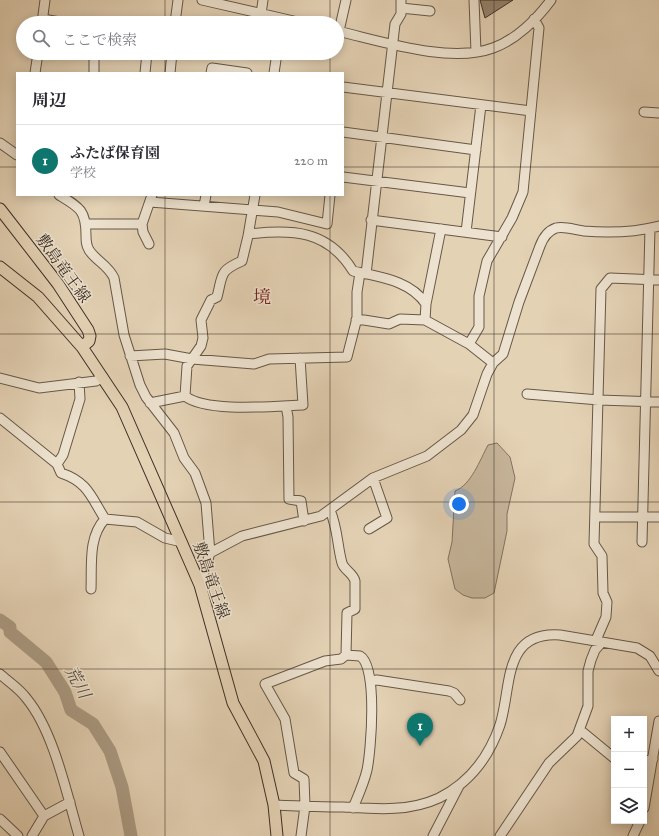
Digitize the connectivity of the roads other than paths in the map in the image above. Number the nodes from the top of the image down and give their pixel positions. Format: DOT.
graph roads {
  1 [pos="46,0"];
  2 [pos="178,0"];
  3 [pos="202,0"];
  4 [pos="263,0"];
  5 [pos="346,0"];
  6 [pos="474,0"];
  7 [pos="549,1"];
  8 [pos="401,4"];
  9 [pos="430,11"];
  10 [pos="261,14"];
  11 [pos="43,16"];
  12 [pos="176,16"];
  13 [pos="267,16"];
  14 [pos="342,16"];
  15 [pos="534,19"];
  16 [pos="344,32"];
  17 [pos="393,43"];
  18 [pos="476,52"];
  19 [pos="37,60"];
  20 [pos="94,60"];
  21 [pos="146,60"];
  22 [pos="171,60"];
  23 [pos="276,60"];
  24 [pos="35,72"];
  25 [pos="94,72"];
  26 [pos="145,72"];
  27 [pos="170,72"];
  28 [pos="211,72"];
  29 [pos="240,72"];
  30 [pos="274,72"];
  31 [pos="344,86"];
  32 [pos="387,93"];
  33 [pos="481,105"];
  34 [pos="531,111"];
  35 [pos="644,112"];
  36 [pos="659,113"];
  37 [pos="344,132"];
  38 [pos="381,137"];
  39 [pos="0,143"];
  40 [pos="476,150"];
  41 [pos="16,154"];
  42 [pos="344,177"];
  43 [pos="376,181"];
  44 [pos="470,193"];
  45 [pos="60,196"];
  46 [pos="206,196"];
  47 [pos="255,196"];
  48 [pos="330,196"];
  49 [pos="151,198"];
  50 [pos="204,206"];
  51 [pos="0,210"];
  52 [pos="253,210"];
  53 [pos="371,220"];
  54 [pos="86,224"];
  55 [pos="142,224"];
  56 [pos="654,227"];
  57 [pos="441,229"];
  58 [pos="466,232"];
  59 [pos="249,234"];
  60 [pos="502,237"];
  61 [pos="149,244"];
  62 [pos="0,267"];
  63 [pos="363,273"];
  64 [pos="649,280"];
  65 [pos="659,280"];
  66 [pos="426,304"];
  67 [pos="356,320"];
  68 [pos="425,320"];
  69 [pos="469,344"];
  70 [pos="82,347"];
  71 [pos="130,356"];
  72 [pos="300,358"];
  73 [pos="192,359"];
  74 [pos="493,363"];
  75 [pos="103,377"];
  76 [pos="0,378"];
  77 [pos="79,382"];
  78 [pos="527,394"];
  79 [pos="185,396"];
  80 [pos="599,400"];
  81 [pos="150,402"];
  82 [pos="646,402"];
  83 [pos="659,402"];
  84 [pos="286,406"];
  85 [pos="0,418"];
  86 [pos="57,464"];
  87 [pos="373,478"];
  88 [pos="330,510"];
  89 [pos="595,517"];
  90 [pos="643,517"];
  91 [pos="659,517"];
  92 [pos="105,519"];
  93 [pos="304,521"];
  94 [pos="369,529"];
  95 [pos="182,542"];
  96 [pos="642,542"];
  97 [pos="210,553"];
  98 [pos="200,585"];
  99 [pos="91,589"];
  100 [pos="599,641"];
  101 [pos="346,655"];
  102 [pos="659,670"];
  103 [pos="0,674"];
  104 [pos="370,681"];
  105 [pos="460,700"];
  106 [pos="659,721"];
  107 [pos="580,730"];
  108 [pos="0,752"];
  109 [pos="611,756"];
  110 [pos="653,759"];
  111 [pos="647,761"];
  112 [pos="459,785"];
  113 [pos="647,792"];
  114 [pos="70,802"];
  115 [pos="274,805"];
  116 [pos="305,806"];
  117 [pos="353,808"];
  118 [pos="44,816"];
  119 [pos="0,819"];
  120 [pos="639,824"];
  121 [pos="18,836"];
  122 [pos="32,836"];
  123 [pos="80,836"];
  124 [pos="277,836"];
  125 [pos="301,836"];
  126 [pos="433,836"];
  127 [pos="500,836"];
  128 [pos="634,836"];
  1 -- 11 [label="street"];
  2 -- 12 [label="street"];
  3 -- 10 [label="street"];
  4 -- 10 [label="street"];
  5 -- 14 [label="street"];
  6 -- 18 [label="street"];
  7 -- 15 [label="street"];
  8 -- 9 [label="street"];
  8 -- 17 [label="street"];
  10 -- 13 [label="street"];
  15 -- 18 [label="street"];
  15 -- 34 [label="street"];
  16 -- 17 [label="street"];
  17 -- 18 [label="street"];
  17 -- 32 [label="street"];
  19 -- 24 [label="street"];
  20 -- 25 [label="street"];
  21 -- 26 [label="street"];
  22 -- 27 [label="street"];
  23 -- 30 [label="street"];
  28 -- 29 [label="street"];
  31 -- 32 [label="street"];
  32 -- 33 [label="street"];
  32 -- 38 [label="street"];
  33 -- 34 [label="street"];
  33 -- 40 [label="street"];
  34 -- 60 [label="street"];
  35 -- 36 [label="street"];
  37 -- 38 [label="street"];
  38 -- 40 [label="street"];
  38 -- 43 [label="street"];
  39 -- 41 [label="street"];
  40 -- 44 [label="street"];
  42 -- 43 [label="street"];
  43 -- 44 [label="street"];
  43 -- 53 [label="street"];
  44 -- 58 [label="street"];
  45 -- 54 [label="street"];
  46 -- 50 [label="street"];
  47 -- 52 [label="street"];
  48 -- 52 [label="street"];
  49 -- 50 [label="street"];
  49 -- 55 [label="street"];
  50 -- 52 [label="street"];
  51 -- 70 [label="main road, 敷島竜王線"];
  52 -- 59 [label="street"];
  53 -- 57 [label="street"];
  53 -- 63 [label="street"];
  54 -- 55 [label="street"];
  54 -- 71 [label="street"];
  55 -- 61 [label="street"];
  56 -- 64 [label="street"];
  56 -- 74 [label="street"];
  57 -- 58 [label="street"];
  57 -- 66 [label="street"];
  58 -- 60 [label="street"];
  59 -- 63 [label="street"];
  59 -- 73 [label="street"];
  60 -- 69 [label="street"];
  62 -- 70 [label="main road, 敷島竜王線"];
  63 -- 66 [label="street"];
  63 -- 67 [label="street"];
  64 -- 65 [label="street"];
  64 -- 80 [label="street"];
  64 -- 82 [label="street"];
  66 -- 68 [label="street"];
  67 -- 68 [label="street"];
  67 -- 72 [label="street"];
  68 -- 69 [label="street"];
  69 -- 74 [label="street"];
  70 -- 75 [label="main road, 敷島竜王線"];
  71 -- 73 [label="street"];
  71 -- 81 [label="street"];
  72 -- 73 [label="street"];
  72 -- 84 [label="street"];
  73 -- 79 [label="street"];
  74 -- 87 [label="street"];
  75 -- 77 [label="street"];
  75 -- 95 [label="main road, 敷島竜王線"];
  76 -- 77 [label="street"];
  77 -- 86 [label="street"];
  78 -- 80 [label="street"];
  79 -- 81 [label="street"];
  79 -- 84 [label="street"];
  80 -- 82 [label="street"];
  80 -- 89 [label="street"];
  81 -- 97 [label="street"];
  82 -- 83 [label="street"];
  82 -- 90 [label="street"];
  84 -- 93 [label="street"];
  85 -- 86 [label="street"];
  86 -- 92 [label="street"];
  87 -- 88 [label="street"];
  87 -- 94 [label="street"];
  88 -- 93 [label="street"];
  88 -- 101 [label="street"];
  89 -- 90 [label="street"];
  89 -- 100 [label="street"];
  90 -- 91 [label="street"];
  90 -- 96 [label="street"];
  92 -- 95 [label="street"];
  92 -- 99 [label="street"];
  93 -- 97 [label="street"];
  95 -- 98 [label="main road, 敷島竜王線"];
  97 -- 98 [label="street"];
  98 -- 115 [label="main road, 敷島竜王線"];
  100 -- 102 [label="street"];
  100 -- 107 [label="street"];
  100 -- 112 [label="street"];
  101 -- 104 [label="street"];
  101 -- 116 [label="street"];
  103 -- 114 [label="street"];
  104 -- 105 [label="street"];
  104 -- 117 [label="street"];
  106 -- 110 [label="street"];
  107 -- 109 [label="street"];
  107 -- 127 [label="street"];
  108 -- 118 [label="street"];
  110 -- 111 [label="street"];
  110 -- 113 [label="street"];
  112 -- 117 [label="street"];
  112 -- 126 [label="street"];
  114 -- 118 [label="street"];
  114 -- 123 [label="street"];
  115 -- 116 [label="street"];
  115 -- 124 [label="main road, 敷島竜王線"];
  116 -- 117 [label="street"];
  116 -- 125 [label="street"];
  118 -- 122 [label="street"];
  119 -- 121 [label="street"];
  120 -- 128 [label="street"];
}
